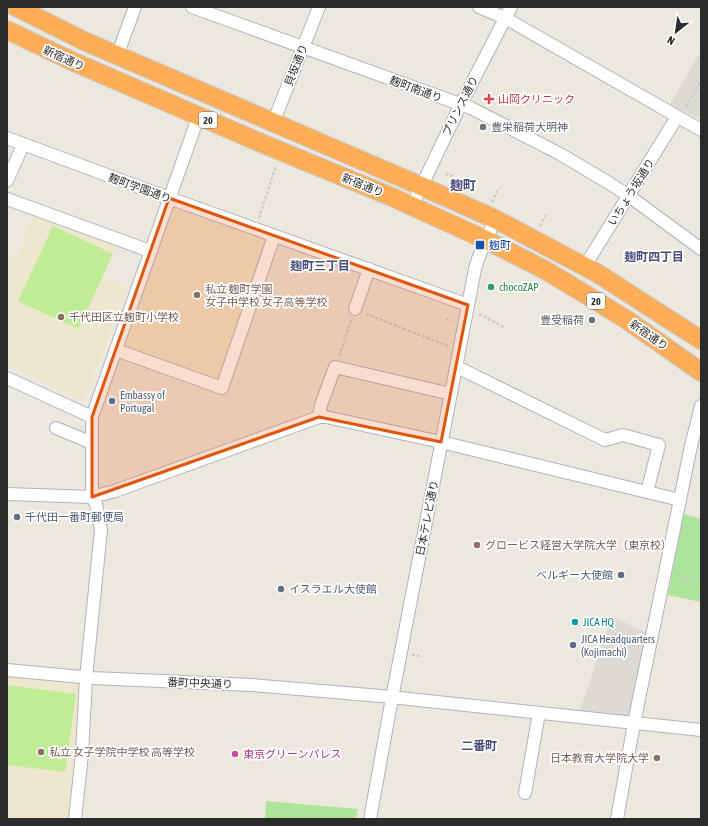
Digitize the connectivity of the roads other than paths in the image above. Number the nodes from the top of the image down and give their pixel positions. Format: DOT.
graph roads {
  1 [pos="16,7"];
  2 [pos="136,7"];
  3 [pos="192,7"];
  4 [pos="319,7"];
  5 [pos="479,7"];
  6 [pos="511,7"];
  7 [pos="221,12"];
  8 [pos="505,18"];
  9 [pos="7,31"];
  10 [pos="303,47"];
  11 [pos="117,56"];
  12 [pos="461,104"];
  13 [pos="680,114"];
  14 [pos="199,115"];
  15 [pos="272,123"];
  16 [pos="701,129"];
  17 [pos="7,138"];
  18 [pos="23,145"];
  19 [pos="7,181"];
  20 [pos="421,186"];
  21 [pos="629,196"];
  22 [pos="7,198"];
  23 [pos="169,198"];
  24 [pos="412,206"];
  25 [pos="495,219"];
  26 [pos="274,236"];
  27 [pos="486,240"];
  28 [pos="701,249"];
  29 [pos="150,251"];
  30 [pos="585,266"];
  31 [pos="369,269"];
  32 [pos="468,305"];
  33 [pos="355,309"];
  34 [pos="701,340"];
  35 [pos="116,350"];
  36 [pos="457,367"];
  37 [pos="701,372"];
  38 [pos="7,378"];
  39 [pos="451,394"];
  40 [pos="701,406"];
  41 [pos="92,417"];
  42 [pos="319,417"];
  43 [pos="56,428"];
  44 [pos="441,442"];
  45 [pos="92,443"];
  46 [pos="691,446"];
  47 [pos="701,454"];
  48 [pos="647,492"];
  49 [pos="7,494"];
  50 [pos="92,497"];
  51 [pos="680,500"];
  52 [pos="7,670"];
  53 [pos="86,678"];
  54 [pos="392,698"];
  55 [pos="539,713"];
  56 [pos="634,723"];
  57 [pos="701,730"];
  58 [pos="525,793"];
  59 [pos="75,819"];
  60 [pos="370,819"];
  61 [pos="617,819"];
  1 -- 11 [label="highway, 新宿通り / 20"];
  2 -- 11 [label="street"];
  3 -- 7 [label="street, 麹町南通り"];
  4 -- 10 [label="street, 貝坂通り"];
  5 -- 8 [label="street"];
  6 -- 8 [label="street, プリンス通り"];
  7 -- 10 [label="street, 麹町南通り"];
  8 -- 12 [label="street, プリンス通り"];
  8 -- 13 [label="street"];
  9 -- 14 [label="highway, 新宿通り / 20"];
  10 -- 12 [label="street, 麹町南通り"];
  10 -- 15 [label="street, 貝坂通り"];
  11 -- 15 [label="highway, 新宿通り / 20"];
  12 -- 20 [label="street, プリンス通り"];
  12 -- 21 [label="street, 麹町南通り"];
  13 -- 16 [label="street"];
  13 -- 21 [label="street, いちょう坂通り"];
  14 -- 23 [label="street"];
  14 -- 24 [label="highway, 新宿通り / 20"];
  15 -- 20 [label="highway, 新宿通り / 20"];
  17 -- 18 [label="street, 麹町学園通り"];
  18 -- 19 [label="street"];
  18 -- 23 [label="street, 麹町学園通り"];
  20 -- 24 [label="street, プリンス通り"];
  20 -- 25 [label="highway, 新宿通り / 20"];
  21 -- 28 [label="street, 麹町南通り"];
  21 -- 30 [label="street, いちょう坂通り"];
  22 -- 29 [label="street"];
  23 -- 26 [label="street, 麹町学園通り"];
  23 -- 29 [label="street"];
  24 -- 27 [label="highway, 新宿通り / 20"];
  25 -- 27 [label="street, 日本テレビ通り"];
  25 -- 30 [label="highway, 新宿通り / 20"];
  26 -- 31 [label="street, 麹町学園通り"];
  26 -- 35 [label="street"];
  27 -- 32 [label="street, 日本テレビ通り"];
  27 -- 37 [label="highway, 新宿通り / 20"];
  29 -- 35 [label="street"];
  30 -- 34 [label="highway, 新宿通り / 20"];
  31 -- 32 [label="street, 麹町学園通り"];
  31 -- 33 [label="street"];
  32 -- 36 [label="street, 日本テレビ通り"];
  35 -- 41 [label="street"];
  36 -- 39 [label="street, 日本テレビ通り"];
  36 -- 48 [label="street"];
  38 -- 41 [label="street"];
  39 -- 42 [label="street"];
  39 -- 44 [label="street, 日本テレビ通り"];
  40 -- 46 [label="street"];
  41 -- 45 [label="street"];
  42 -- 44 [label="street"];
  42 -- 50 [label="street"];
  43 -- 45 [label="street"];
  44 -- 48 [label="street"];
  44 -- 54 [label="street, 日本テレビ通り"];
  45 -- 50 [label="street"];
  46 -- 47 [label="street"];
  46 -- 51 [label="street"];
  48 -- 51 [label="street"];
  49 -- 50 [label="street"];
  50 -- 53 [label="street"];
  51 -- 56 [label="street"];
  52 -- 53 [label="street, 番町中央通り"];
  53 -- 54 [label="street, 番町中央通り"];
  53 -- 59 [label="street"];
  54 -- 55 [label="street, 番町中央通り"];
  54 -- 60 [label="street, 日本テレビ通り"];
  55 -- 56 [label="street, 番町中央通り"];
  55 -- 58 [label="street"];
  56 -- 57 [label="street, 番町中央通り"];
  56 -- 61 [label="street"];
}
